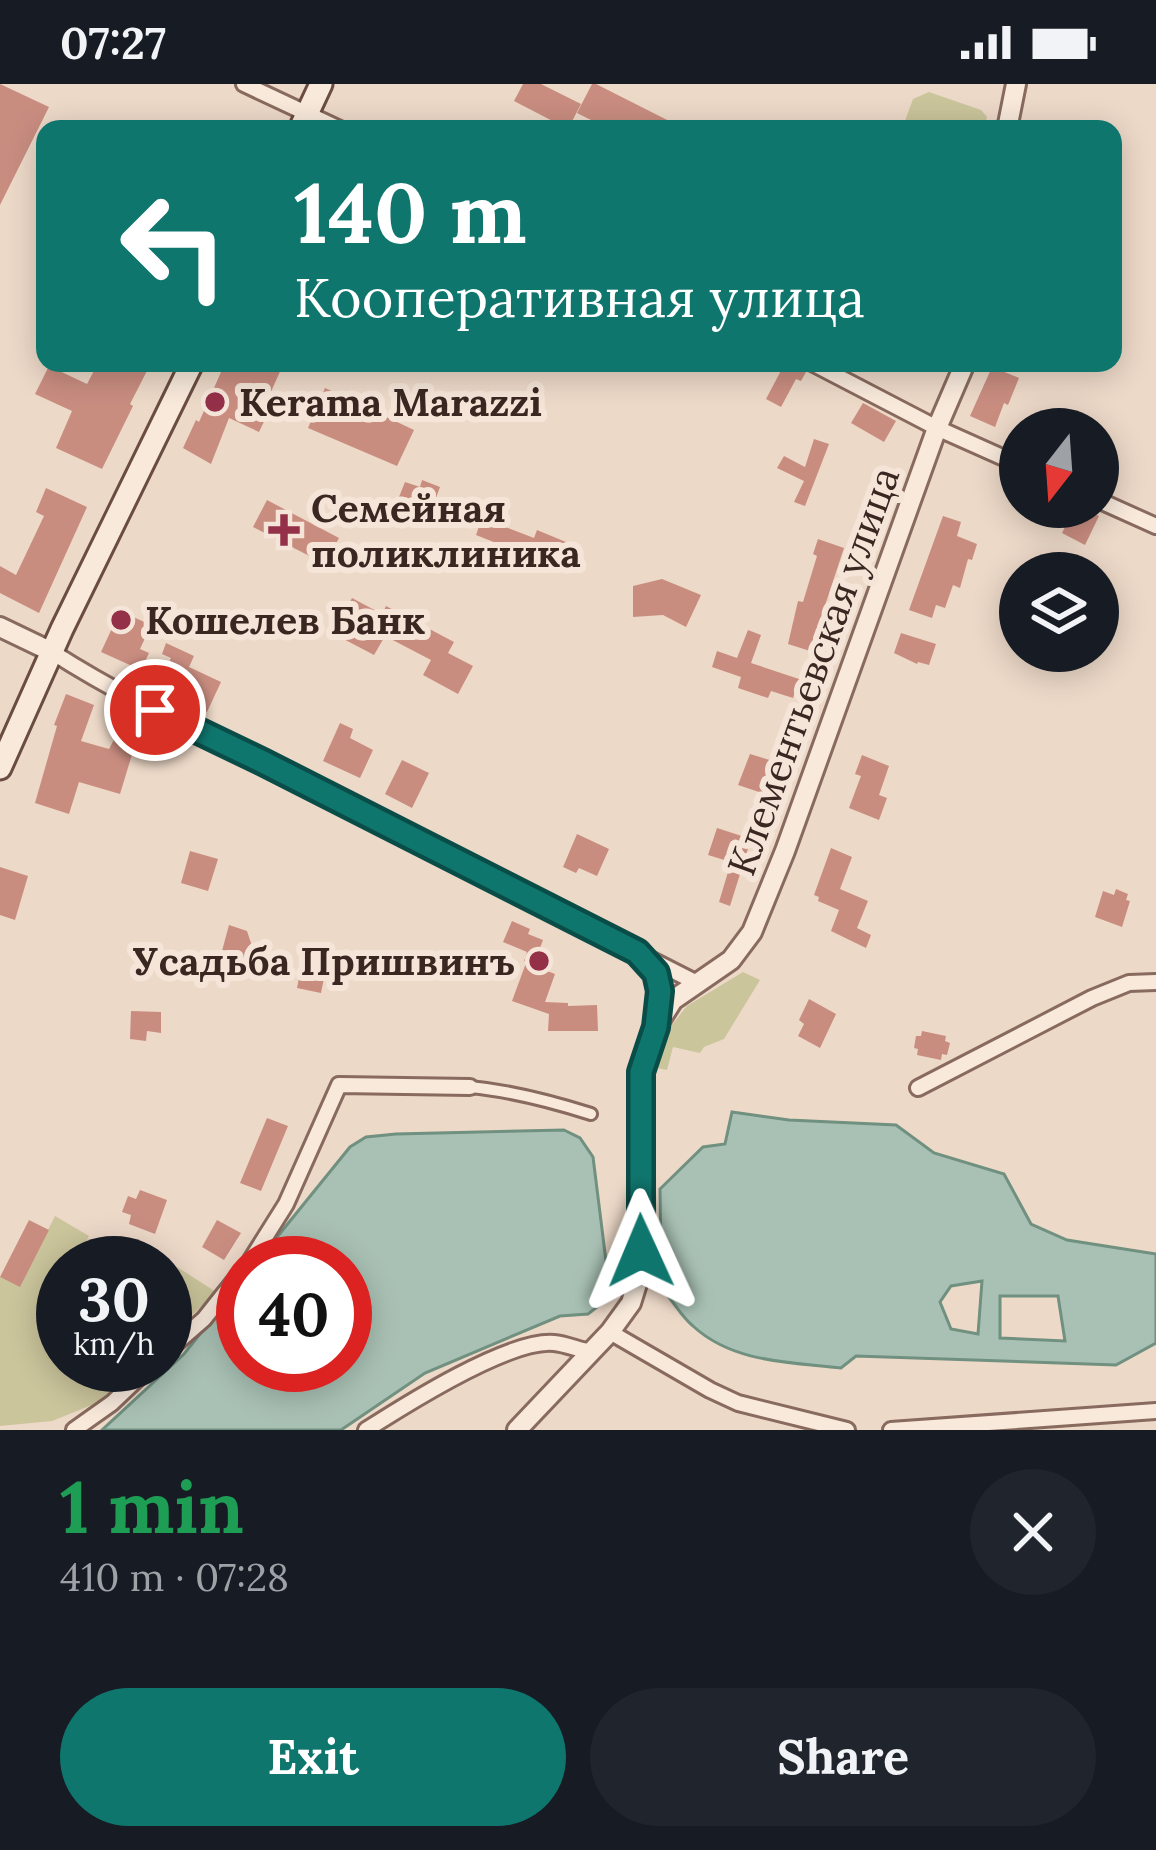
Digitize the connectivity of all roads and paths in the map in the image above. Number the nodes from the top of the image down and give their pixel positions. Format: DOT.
graph roads {
  1 [pos="244,84"];
  2 [pos="321,84"];
  3 [pos="1016,84"];
  4 [pos="301,120"];
  5 [pos="303,120"];
  6 [pos="1009,120"];
  7 [pos="188,372"];
  8 [pos="829,372"];
  9 [pos="960,372"];
  10 [pos="937,428"];
  11 [pos="999,456"];
  12 [pos="1119,509"];
  13 [pos="1156,526"];
  14 [pos="0,627"];
  15 [pos="52,652"];
  16 [pos="0,768"];
  17 [pos="637,952"];
  18 [pos="1156,982"];
  19 [pos="699,984"];
  20 [pos="656,1027"];
  21 [pos="470,1087"];
  22 [pos="918,1088"];
  23 [pos="590,1114"];
  24 [pos="266,1236"];
  25 [pos="216,1303"];
  26 [pos="192,1329"];
  27 [pos="610,1332"];
  28 [pos="591,1352"];
  29 [pos="124,1392"];
  30 [pos="1156,1412"];
  31 [pos="74,1430"];
  32 [pos="366,1430"];
  33 [pos="517,1430"];
  34 [pos="847,1430"];
  35 [pos="890,1430"];
  1 -- 4 [label="street"];
  2 -- 5 [label="main road"];
  3 -- 6 [label="street"];
  7 -- 15 [label="main road"];
  8 -- 10 [label="street"];
  9 -- 10 [label="street, Клементьевская улица"];
  10 -- 11 [label="street"];
  10 -- 19 [label="street, Клементьевская улица"];
  12 -- 13 [label="street"];
  14 -- 15 [label="street"];
  15 -- 16 [label="main road"];
  15 -- 17 [label="street"];
  17 -- 19 [label="street"];
  17 -- 20 [label="street"];
  18 -- 22 [label="street"];
  19 -- 20 [label="street, Клементьевская улица"];
  20 -- 27 [label="street"];
  21 -- 23 [label="street"];
  21 -- 24 [label="street"];
  25 -- 26 [label="street"];
  27 -- 28 [label="street"];
  27 -- 34 [label="street"];
  28 -- 32 [label="street"];
  28 -- 33 [label="street"];
  29 -- 31 [label="street"];
  30 -- 35 [label="street"];
}
